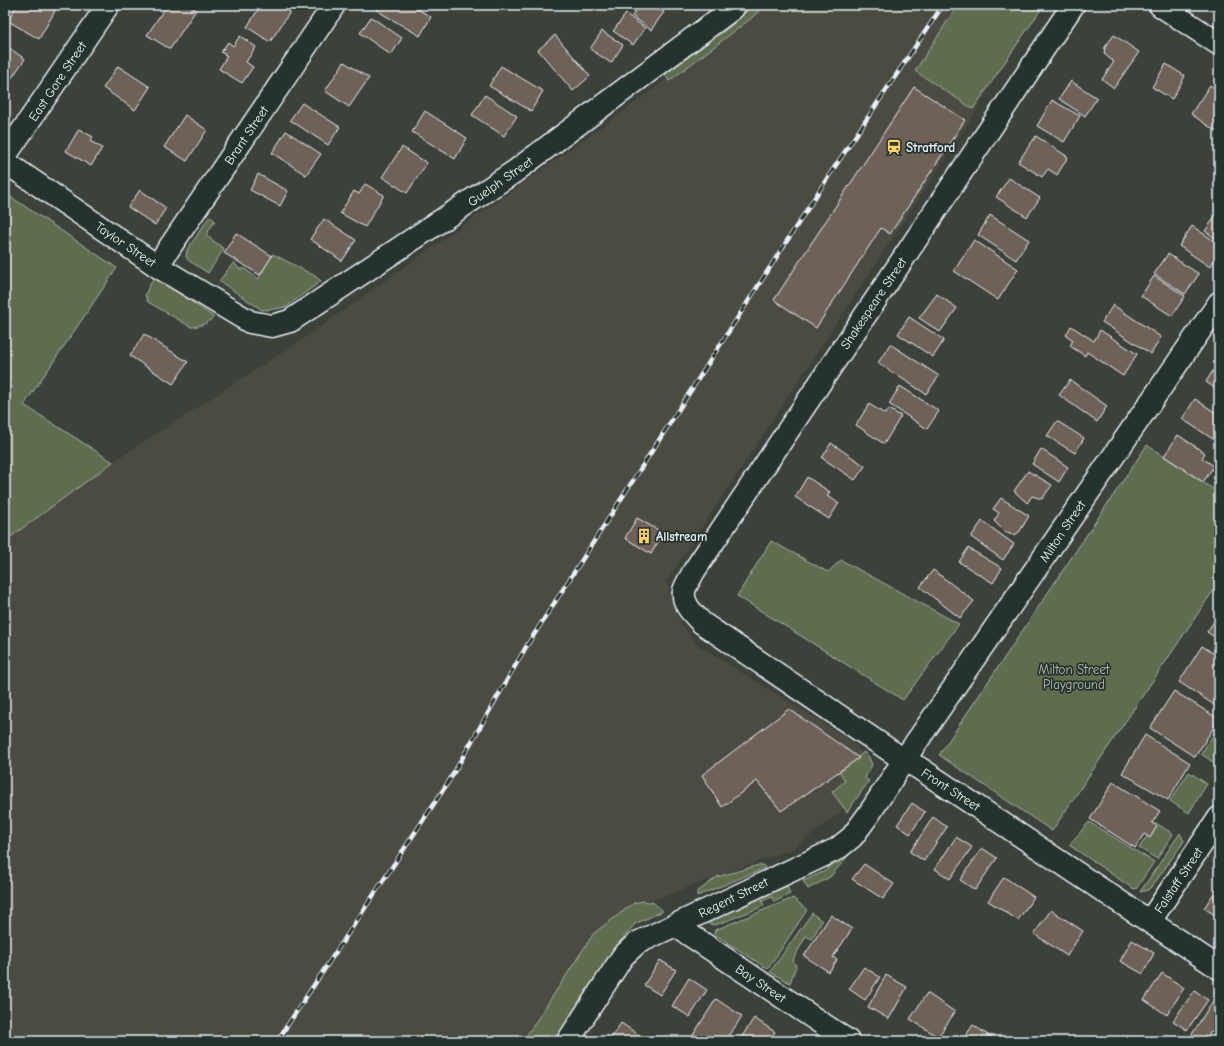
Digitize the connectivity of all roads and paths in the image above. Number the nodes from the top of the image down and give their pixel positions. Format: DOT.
graph roads {
  1 [pos="108,5"];
  2 [pos="334,5"];
  3 [pos="735,5"];
  4 [pos="1073,5"];
  5 [pos="1160,5"];
  6 [pos="1219,44"];
  7 [pos="5,156"];
  8 [pos="5,162"];
  9 [pos="157,266"];
  10 [pos="1219,303"];
  11 [pos="250,322"];
  12 [pos="686,606"];
  13 [pos="904,760"];
  14 [pos="1219,818"];
  15 [pos="1150,921"];
  16 [pos="675,925"];
  17 [pos="1219,968"];
  18 [pos="568,1041"];
  19 [pos="848,1041"];
  1 -- 7 [label="street, East Gore Street"];
  2 -- 9 [label="street, Brant Street"];
  3 -- 11 [label="street, Guelph Street"];
  4 -- 12 [label="street, Shakespeare Street"];
  5 -- 6 [label="street"];
  8 -- 9 [label="street, Taylor Street"];
  9 -- 11 [label="street, Taylor Street"];
  10 -- 13 [label="street, Milton Street"];
  12 -- 13 [label="street, Front Street"];
  13 -- 15 [label="street, Front Street"];
  13 -- 16 [label="street, Regent Street"];
  14 -- 15 [label="street, Falstaff Street"];
  15 -- 17 [label="street, Front Street"];
  16 -- 18 [label="street, Regent Street"];
  16 -- 19 [label="street, Bay Street"];
}
